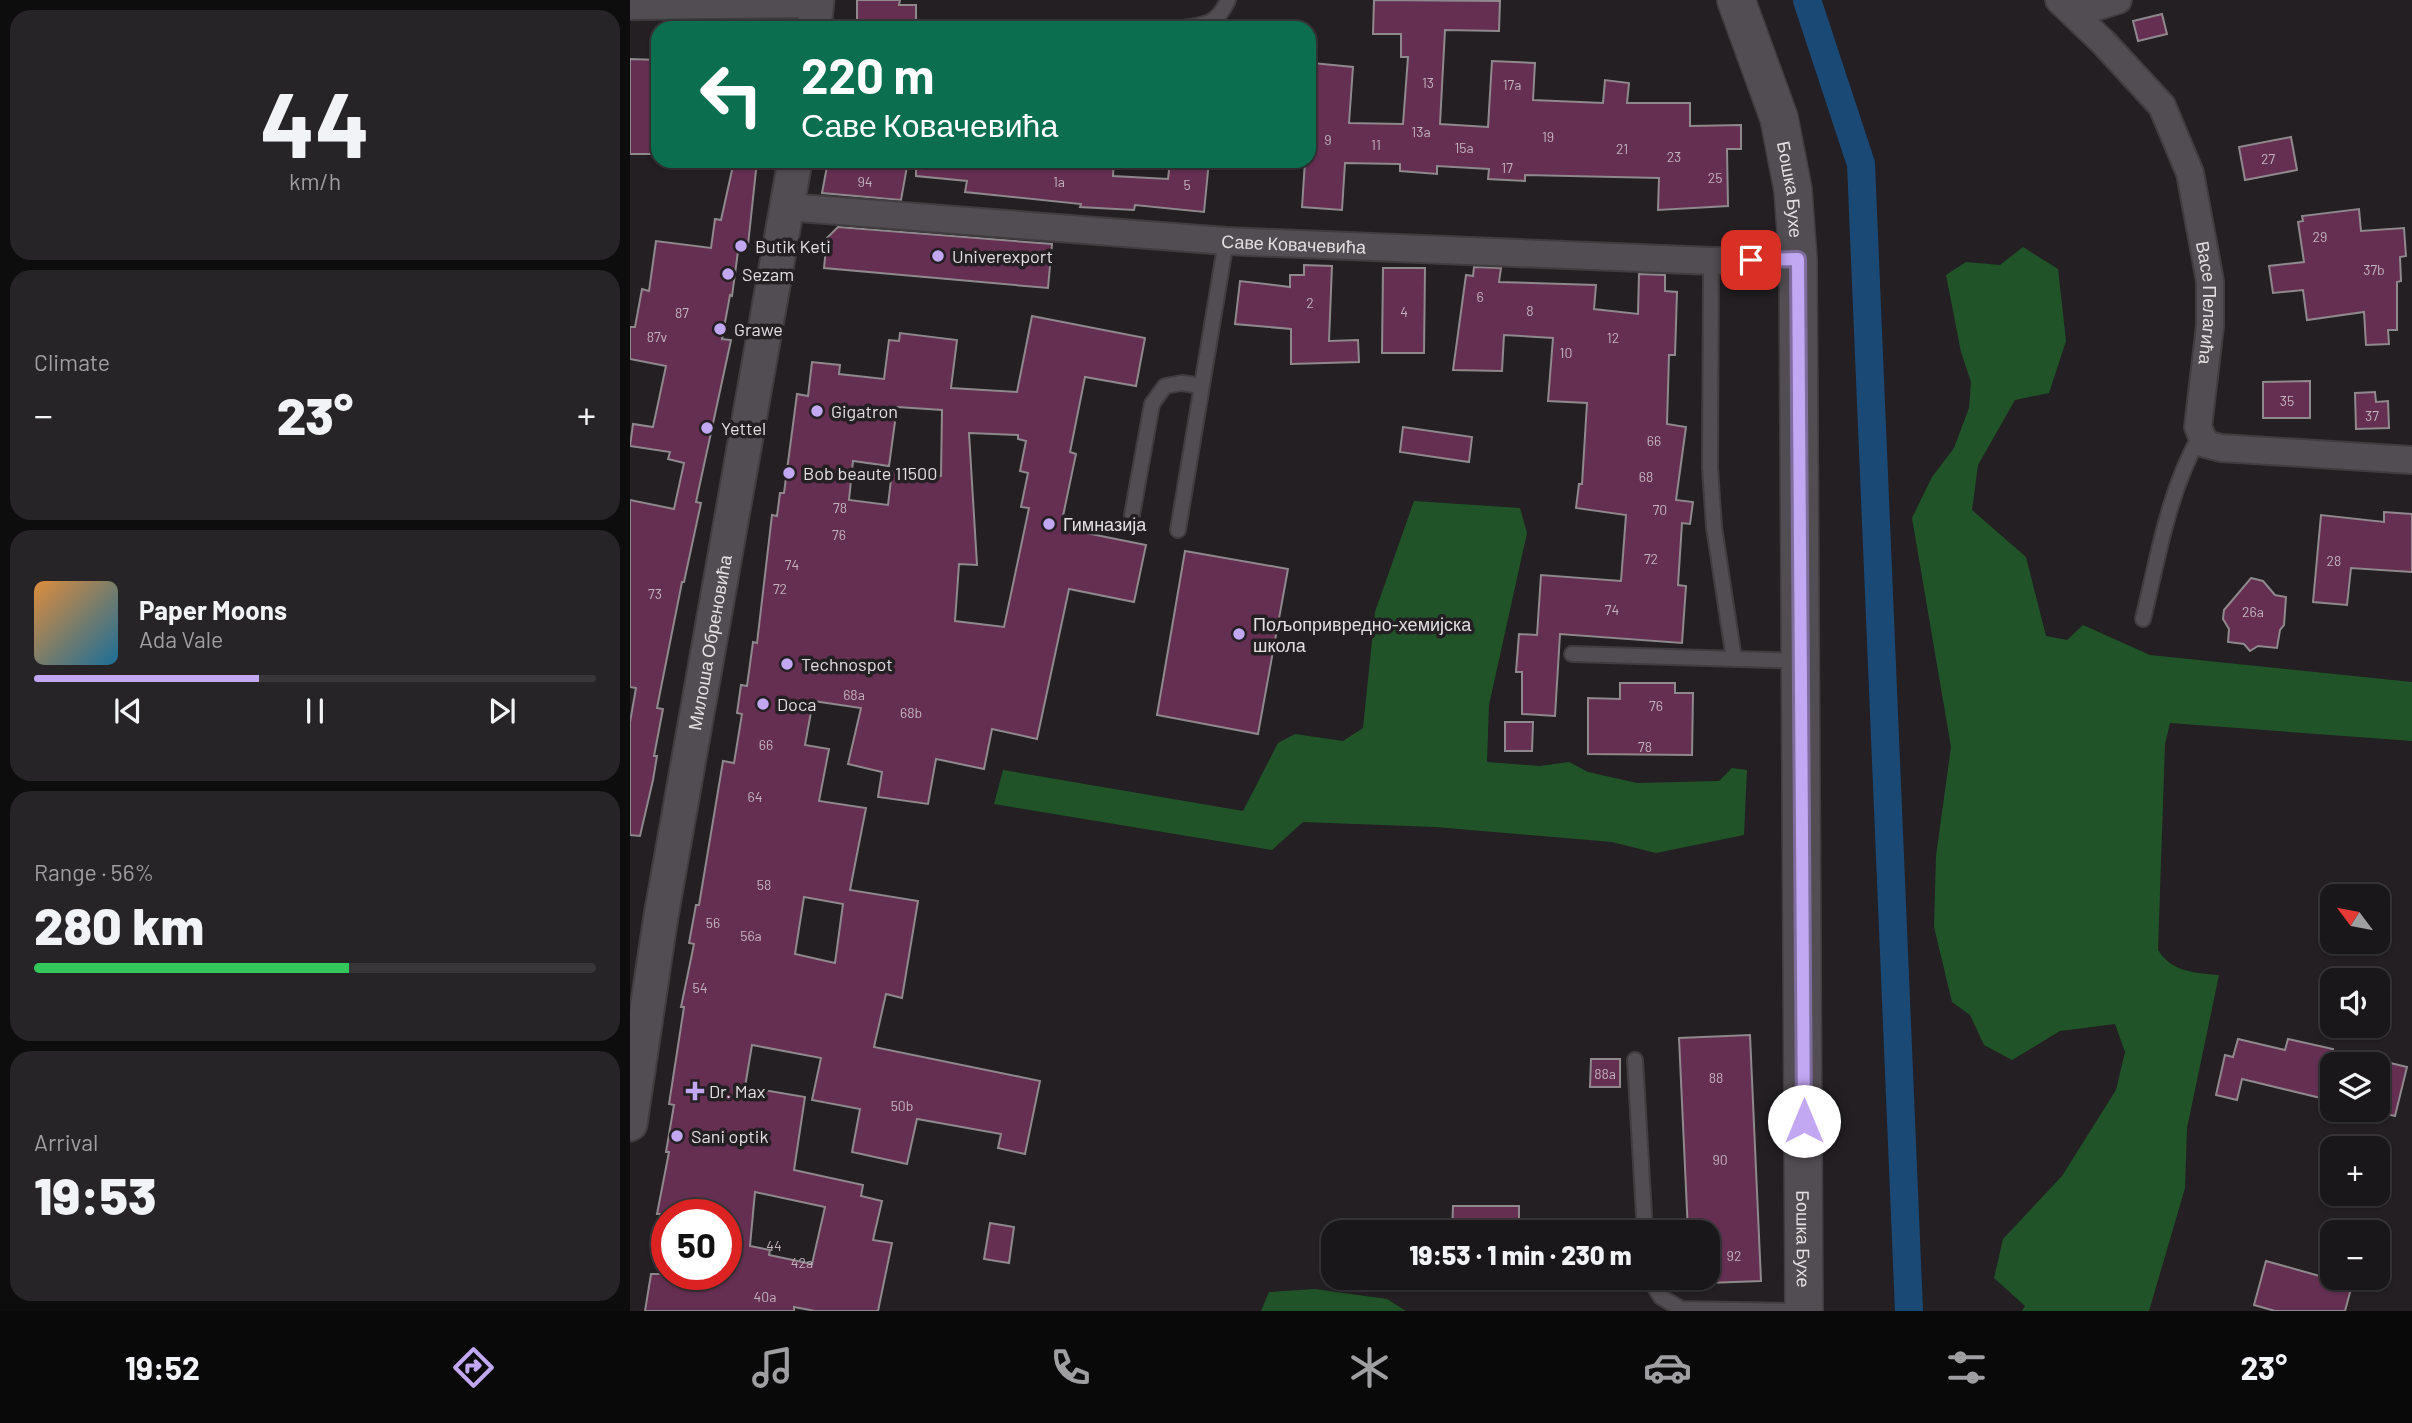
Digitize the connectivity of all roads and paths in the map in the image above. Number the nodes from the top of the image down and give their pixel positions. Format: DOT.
graph roads {
  1 [pos="1228,0"];
  2 [pos="1736,0"];
  3 [pos="2118,0"];
  4 [pos="630,6"];
  5 [pos="2066,7"];
  6 [pos="816,11"];
  7 [pos="1213,21"];
  8 [pos="794,168"];
  9 [pos="787,207"];
  10 [pos="1226,242"];
  11 [pos="1798,259"];
  12 [pos="1712,261"];
  13 [pos="1201,386"];
  14 [pos="2200,436"];
  15 [pos="2412,460"];
  16 [pos="1132,514"];
  17 [pos="1178,530"];
  18 [pos="2143,619"];
  19 [pos="1572,654"];
  20 [pos="1734,659"];
  21 [pos="1802,661"];
  22 [pos="1635,1060"];
  23 [pos="630,1124"];
  24 [pos="1644,1220"];
  25 [pos="1655,1290"];
  26 [pos="1796,1311"];
  27 [pos="1804,1311"];
  1 -- 7 [label="lane"];
  2 -- 11 [label="main road, Бошка Бухе"];
  3 -- 5 [label="street"];
  4 -- 6 [label="street"];
  5 -- 14 [label="street, Васе Пелагића"];
  8 -- 9 [label="street, Милоша Обреновића"];
  9 -- 10 [label="street, Саве Ковачевића"];
  9 -- 23 [label="street, Милоша Обреновића"];
  10 -- 12 [label="street, Саве Ковачевића"];
  10 -- 13 [label="lane"];
  11 -- 12 [label="street, Саве Ковачевића"];
  11 -- 21 [label="main road, Бошка Бухе"];
  12 -- 20 [label="lane"];
  13 -- 16 [label="lane"];
  13 -- 17 [label="lane"];
  14 -- 15 [label="street"];
  14 -- 18 [label="lane"];
  19 -- 20 [label="lane"];
  20 -- 21 [label="lane"];
  21 -- 27 [label="main road, Бошка Бухе"];
  22 -- 24 [label="lane"];
  25 -- 26 [label="lane"];
}
